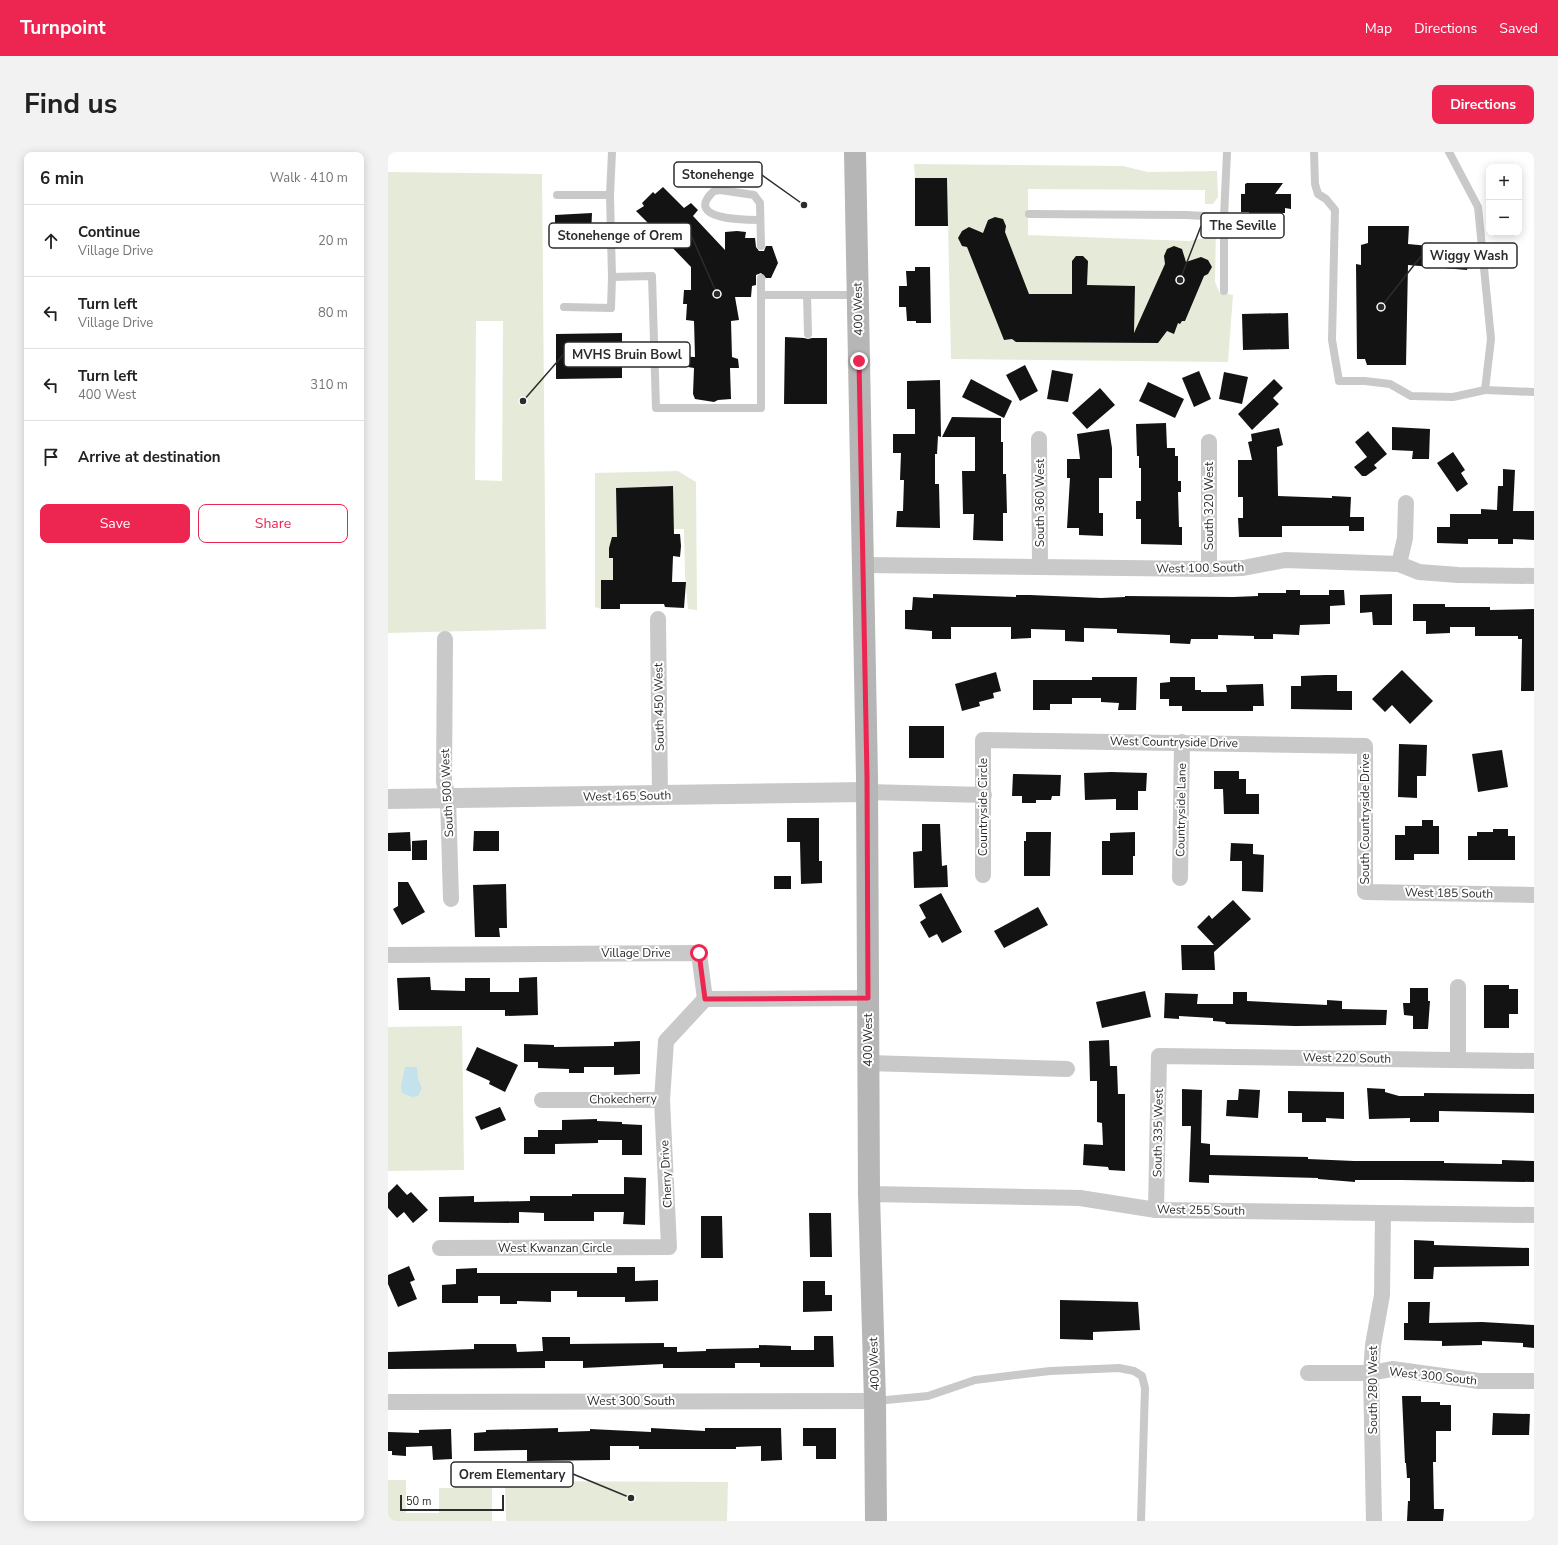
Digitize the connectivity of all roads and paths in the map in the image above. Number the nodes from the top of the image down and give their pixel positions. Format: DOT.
graph roads {
  1 [pos="612,152"];
  2 [pos="855,152"];
  3 [pos="1227,152"];
  4 [pos="1314,152"];
  5 [pos="1449,152"];
  6 [pos="556,195"];
  7 [pos="610,195"];
  8 [pos="1029,214"];
  9 [pos="1224,217"];
  10 [pos="760,220"];
  11 [pos="761,246"];
  12 [pos="612,277"];
  13 [pos="761,278"];
  14 [pos="1224,291"];
  15 [pos="761,295"];
  16 [pos="808,295"];
  17 [pos="858,295"];
  18 [pos="564,307"];
  19 [pos="808,334"];
  20 [pos="1485,390"];
  21 [pos="1534,392"];
  22 [pos="1040,439"];
  23 [pos="1209,442"];
  24 [pos="1406,503"];
  25 [pos="1399,564"];
  26 [pos="863,565"];
  27 [pos="1040,567"];
  28 [pos="1210,569"];
  29 [pos="1534,576"];
  30 [pos="658,619"];
  31 [pos="445,639"];
  32 [pos="983,740"];
  33 [pos="1182,742"];
  34 [pos="1365,746"];
  35 [pos="867,792"];
  36 [pos="984,795"];
  37 [pos="660,796"];
  38 [pos="448,798"];
  39 [pos="388,800"];
  40 [pos="983,875"];
  41 [pos="1180,878"];
  42 [pos="1365,892"];
  43 [pos="1534,895"];
  44 [pos="451,899"];
  45 [pos="388,955"];
  46 [pos="1458,987"];
  47 [pos="868,998"];
  48 [pos="705,999"];
  49 [pos="1159,1056"];
  50 [pos="1458,1060"];
  51 [pos="1534,1061"];
  52 [pos="868,1063"];
  53 [pos="1067,1069"];
  54 [pos="542,1100"];
  55 [pos="662,1100"];
  56 [pos="869,1194"];
  57 [pos="1156,1210"];
  58 [pos="1383,1213"];
  59 [pos="1534,1215"];
  60 [pos="669,1247"];
  61 [pos="440,1248"];
  62 [pos="1308,1373"];
  63 [pos="1371,1373"];
  64 [pos="1534,1381"];
  65 [pos="875,1401"];
  66 [pos="388,1402"];
  67 [pos="876,1521"];
  68 [pos="1141,1521"];
  69 [pos="1374,1521"];
  1 -- 7 [label="lane"];
  2 -- 17 [label="main road, 400 West"];
  3 -- 9 [label="lane"];
  4 -- 20 [label="lane"];
  5 -- 20 [label="lane"];
  6 -- 7 [label="lane"];
  7 -- 12 [label="lane"];
  8 -- 9 [label="lane"];
  9 -- 14 [label="lane"];
  10 -- 10 [label="lane"];
  10 -- 11 [label="lane"];
  12 -- 15 [label="lane"];
  12 -- 18 [label="lane"];
  13 -- 15 [label="lane"];
  15 -- 16 [label="lane"];
  16 -- 17 [label="lane"];
  16 -- 19 [label="lane"];
  17 -- 26 [label="main road, 400 West"];
  20 -- 21 [label="lane"];
  22 -- 27 [label="street, South 360 West"];
  23 -- 28 [label="street, South 320 West"];
  24 -- 25 [label="street"];
  25 -- 28 [label="street, West 100 South"];
  25 -- 29 [label="street, West 100 South"];
  26 -- 27 [label="street, West 100 South"];
  26 -- 35 [label="main road, 400 West"];
  27 -- 28 [label="street, West 100 South"];
  30 -- 37 [label="street, South 450 West"];
  31 -- 38 [label="street, South 500 West"];
  32 -- 33 [label="street, West Countryside Drive"];
  32 -- 36 [label="street, Countryside Circle"];
  33 -- 34 [label="street, West Countryside Drive"];
  33 -- 41 [label="street, Countryside Lane"];
  34 -- 42 [label="street, South Countryside Drive"];
  35 -- 36 [label="street"];
  35 -- 37 [label="street, West 165 South"];
  35 -- 47 [label="main road, 400 West"];
  36 -- 40 [label="street, Countryside Circle"];
  37 -- 38 [label="street, West 165 South"];
  38 -- 39 [label="street, West 165 South"];
  38 -- 44 [label="street, South 500 West"];
  42 -- 43 [label="street, West 185 South"];
  45 -- 48 [label="street, Village Drive"];
  46 -- 50 [label="street"];
  47 -- 48 [label="street"];
  47 -- 52 [label="main road, 400 West"];
  48 -- 55 [label="street, Chokecherry"];
  49 -- 50 [label="street, West 220 South"];
  49 -- 57 [label="street, South 335 West"];
  50 -- 51 [label="street, West 220 South"];
  52 -- 53 [label="street"];
  52 -- 56 [label="main road, 400 West"];
  54 -- 55 [label="street, Chokecherry"];
  55 -- 60 [label="street, Cherry Drive"];
  56 -- 57 [label="street, West 255 South"];
  56 -- 65 [label="main road, 400 West"];
  57 -- 58 [label="street, West 255 South"];
  58 -- 59 [label="street, West 255 South"];
  58 -- 63 [label="street, South 280 West"];
  60 -- 61 [label="street, West Kwanzan Circle"];
  62 -- 63 [label="street, West 300 South"];
  63 -- 64 [label="street, West 300 South"];
  63 -- 69 [label="street, South 280 West"];
  65 -- 66 [label="street, West 300 South"];
  65 -- 67 [label="main road, 400 West"];
  65 -- 68 [label="lane"];
}
